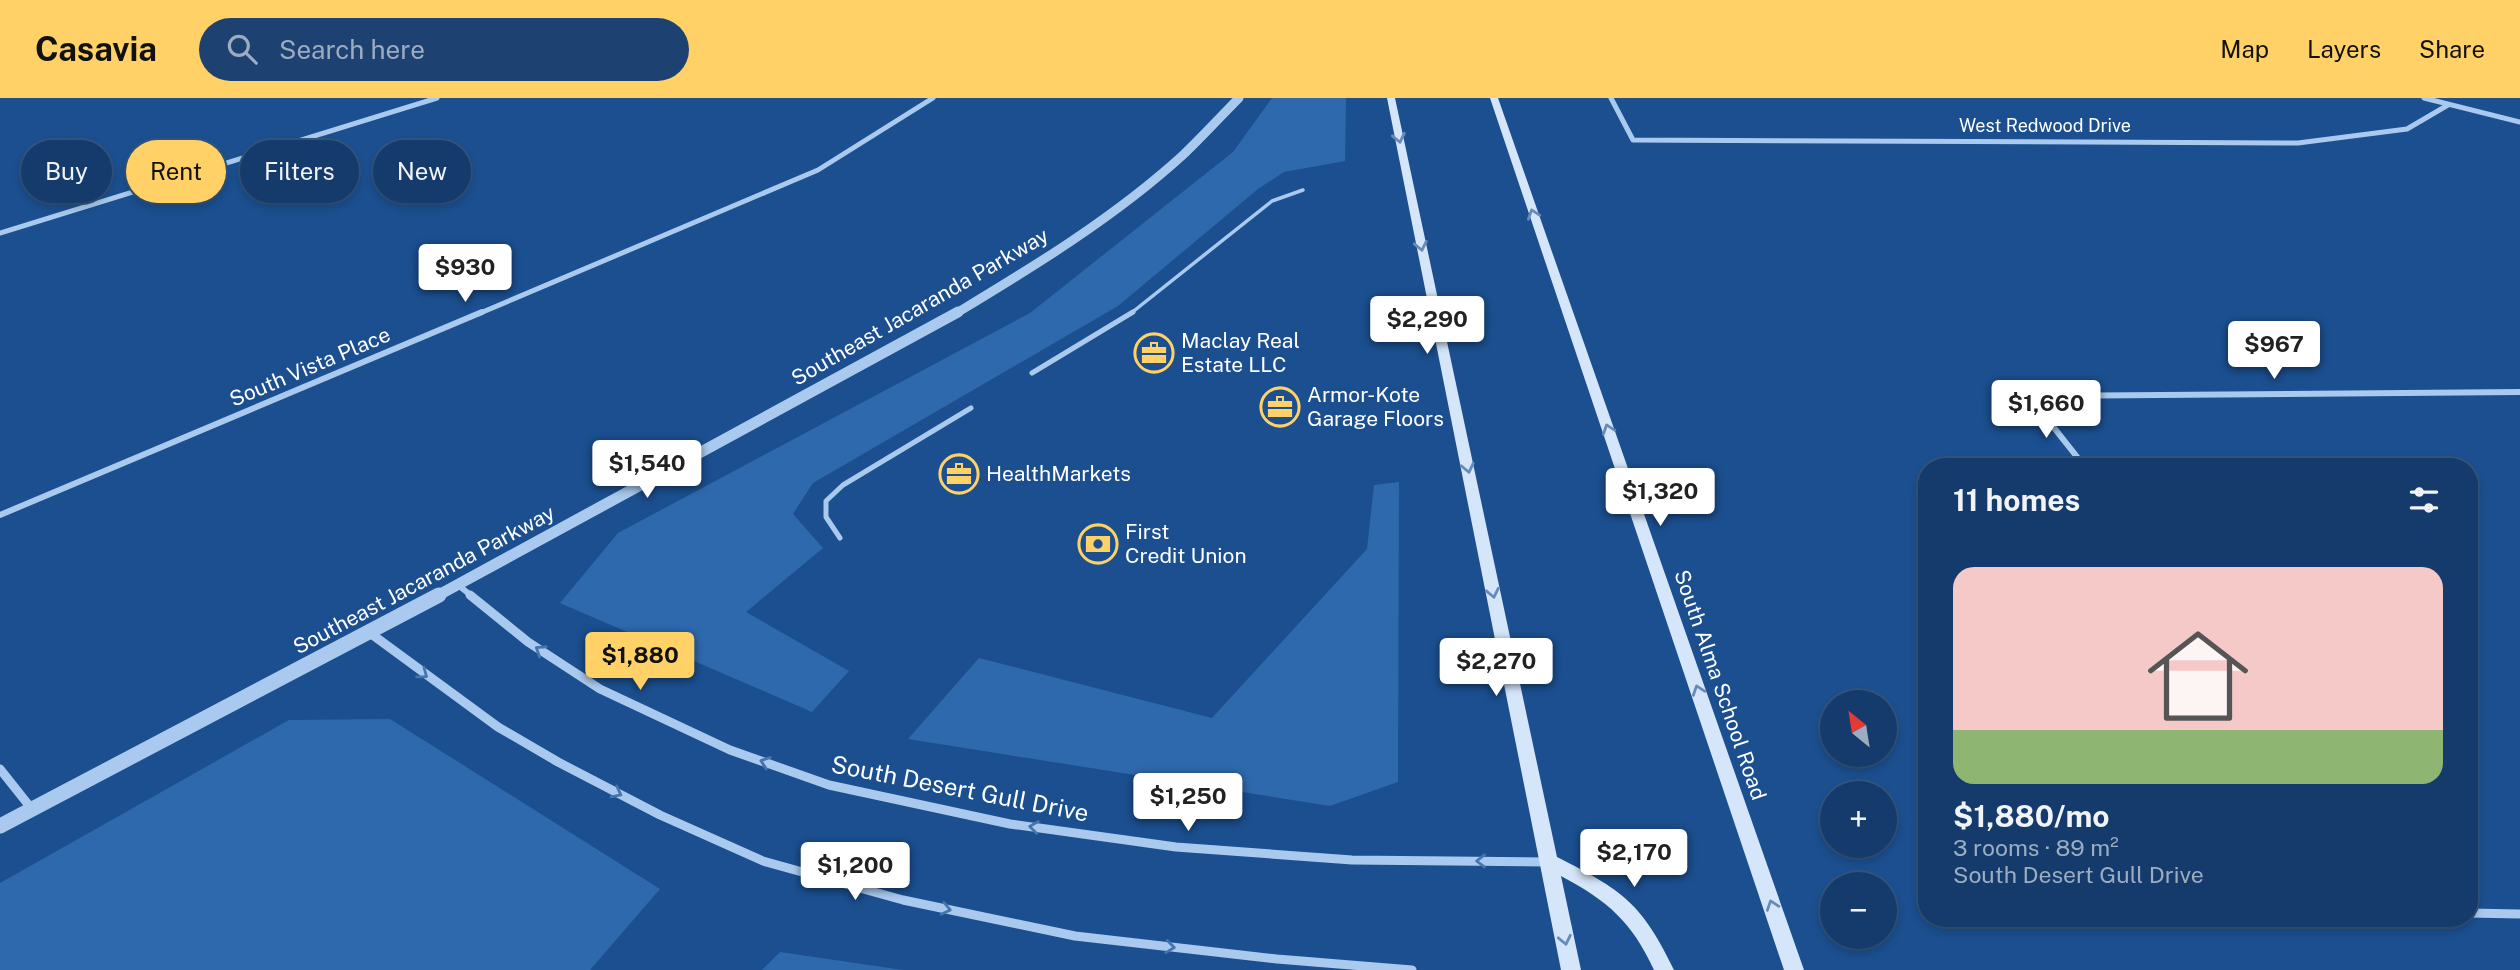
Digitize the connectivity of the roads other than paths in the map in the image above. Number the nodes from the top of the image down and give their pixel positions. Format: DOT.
graph roads {
  1 [pos="437,98"];
  2 [pos="933,98"];
  3 [pos="1239,98"];
  4 [pos="1391,98"];
  5 [pos="1494,98"];
  6 [pos="1611,98"];
  7 [pos="2424,98"];
  8 [pos="2448,105"];
  9 [pos="2520,122"];
  10 [pos="1303,190"];
  11 [pos="0,233"];
  12 [pos="1032,373"];
  13 [pos="2520,393"];
  14 [pos="971,408"];
  15 [pos="2078,458"];
  16 [pos="0,515"];
  17 [pos="840,538"];
  18 [pos="457,585"];
  19 [pos="369,632"];
  20 [pos="0,769"];
  21 [pos="32,809"];
  22 [pos="0,826"];
  23 [pos="1549,862"];
  24 [pos="2478,913"];
  25 [pos="2520,914"];
  26 [pos="1412,970"];
  27 [pos="1571,970"];
  28 [pos="1664,970"];
  29 [pos="1794,970"];
  1 -- 11 [label="street"];
  2 -- 16 [label="street, South Vista Place"];
  3 -- 18 [label="street, Southeast Jacaranda Parkway"];
  4 -- 23 [label="main road, one-way"];
  29 -- 5 [label="main road, South Alma School Road, one-way"];
  6 -- 8 [label="street, West Redwood Drive"];
  7 -- 8 [label="street"];
  8 -- 9 [label="street"];
  10 -- 12 [label="lane"];
  13 -- 15 [label="street"];
  14 -- 17 [label="lane"];
  18 -- 19 [label="street, Southeast Jacaranda Parkway"];
  23 -- 18 [label="street, South Desert Gull Drive, one-way"];
  19 -- 21 [label="street, Southeast Jacaranda Parkway"];
  19 -- 26 [label="street, one-way"];
  20 -- 21 [label="street"];
  21 -- 22 [label="street, Southeast Jacaranda Parkway"];
  23 -- 27 [label="main road, one-way"];
  23 -- 28 [label="main road"];
  24 -- 25 [label="street"];
}
